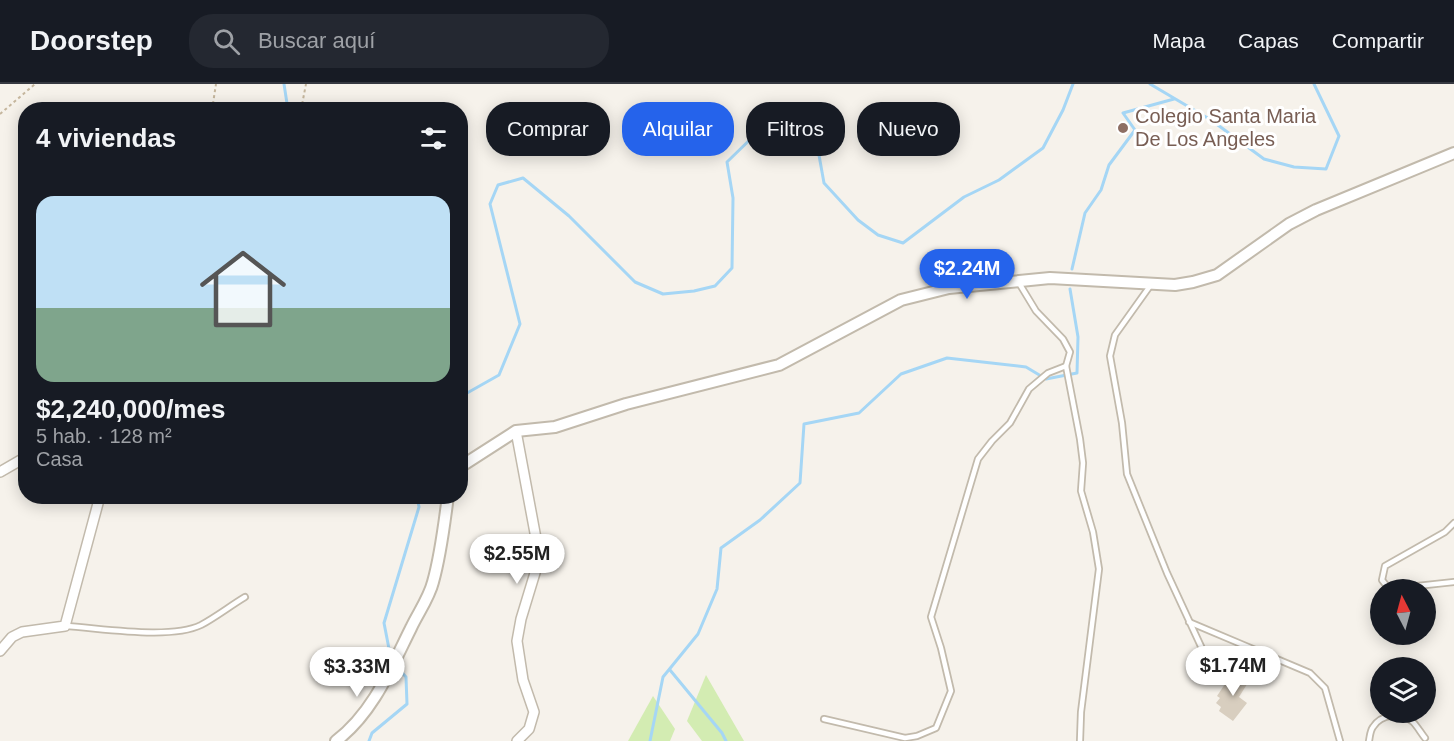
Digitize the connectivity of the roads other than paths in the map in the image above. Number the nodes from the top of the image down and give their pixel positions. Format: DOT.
graph roads {
  1 [pos="1454,153"];
  2 [pos="1017,280"];
  3 [pos="1151,284"];
  4 [pos="1066,366"];
  5 [pos="516,431"];
  6 [pos="18,462"];
  7 [pos="468,462"];
  8 [pos="0,472"];
  9 [pos="98,504"];
  10 [pos="447,504"];
  11 [pos="1454,523"];
  12 [pos="1454,582"];
  13 [pos="245,597"];
  14 [pos="1189,622"];
  15 [pos="65,626"];
  16 [pos="0,651"];
  17 [pos="1211,668"];
  18 [pos="824,719"];
  19 [pos="1425,738"];
  20 [pos="336,741"];
  21 [pos="517,741"];
  22 [pos="1080,741"];
  23 [pos="1340,741"];
  24 [pos="1369,741"];
  1 -- 3 [label="street"];
  2 -- 3 [label="street"];
  2 -- 4 [label="lane"];
  2 -- 5 [label="street"];
  3 -- 14 [label="lane"];
  4 -- 18 [label="lane"];
  4 -- 22 [label="lane"];
  5 -- 7 [label="street"];
  5 -- 21 [label="street"];
  6 -- 8 [label="street"];
  9 -- 15 [label="street"];
  10 -- 20 [label="street"];
  11 -- 12 [label="lane"];
  13 -- 15 [label="lane"];
  14 -- 17 [label="lane"];
  14 -- 23 [label="lane"];
  15 -- 16 [label="street"];
  19 -- 24 [label="lane"];
}
